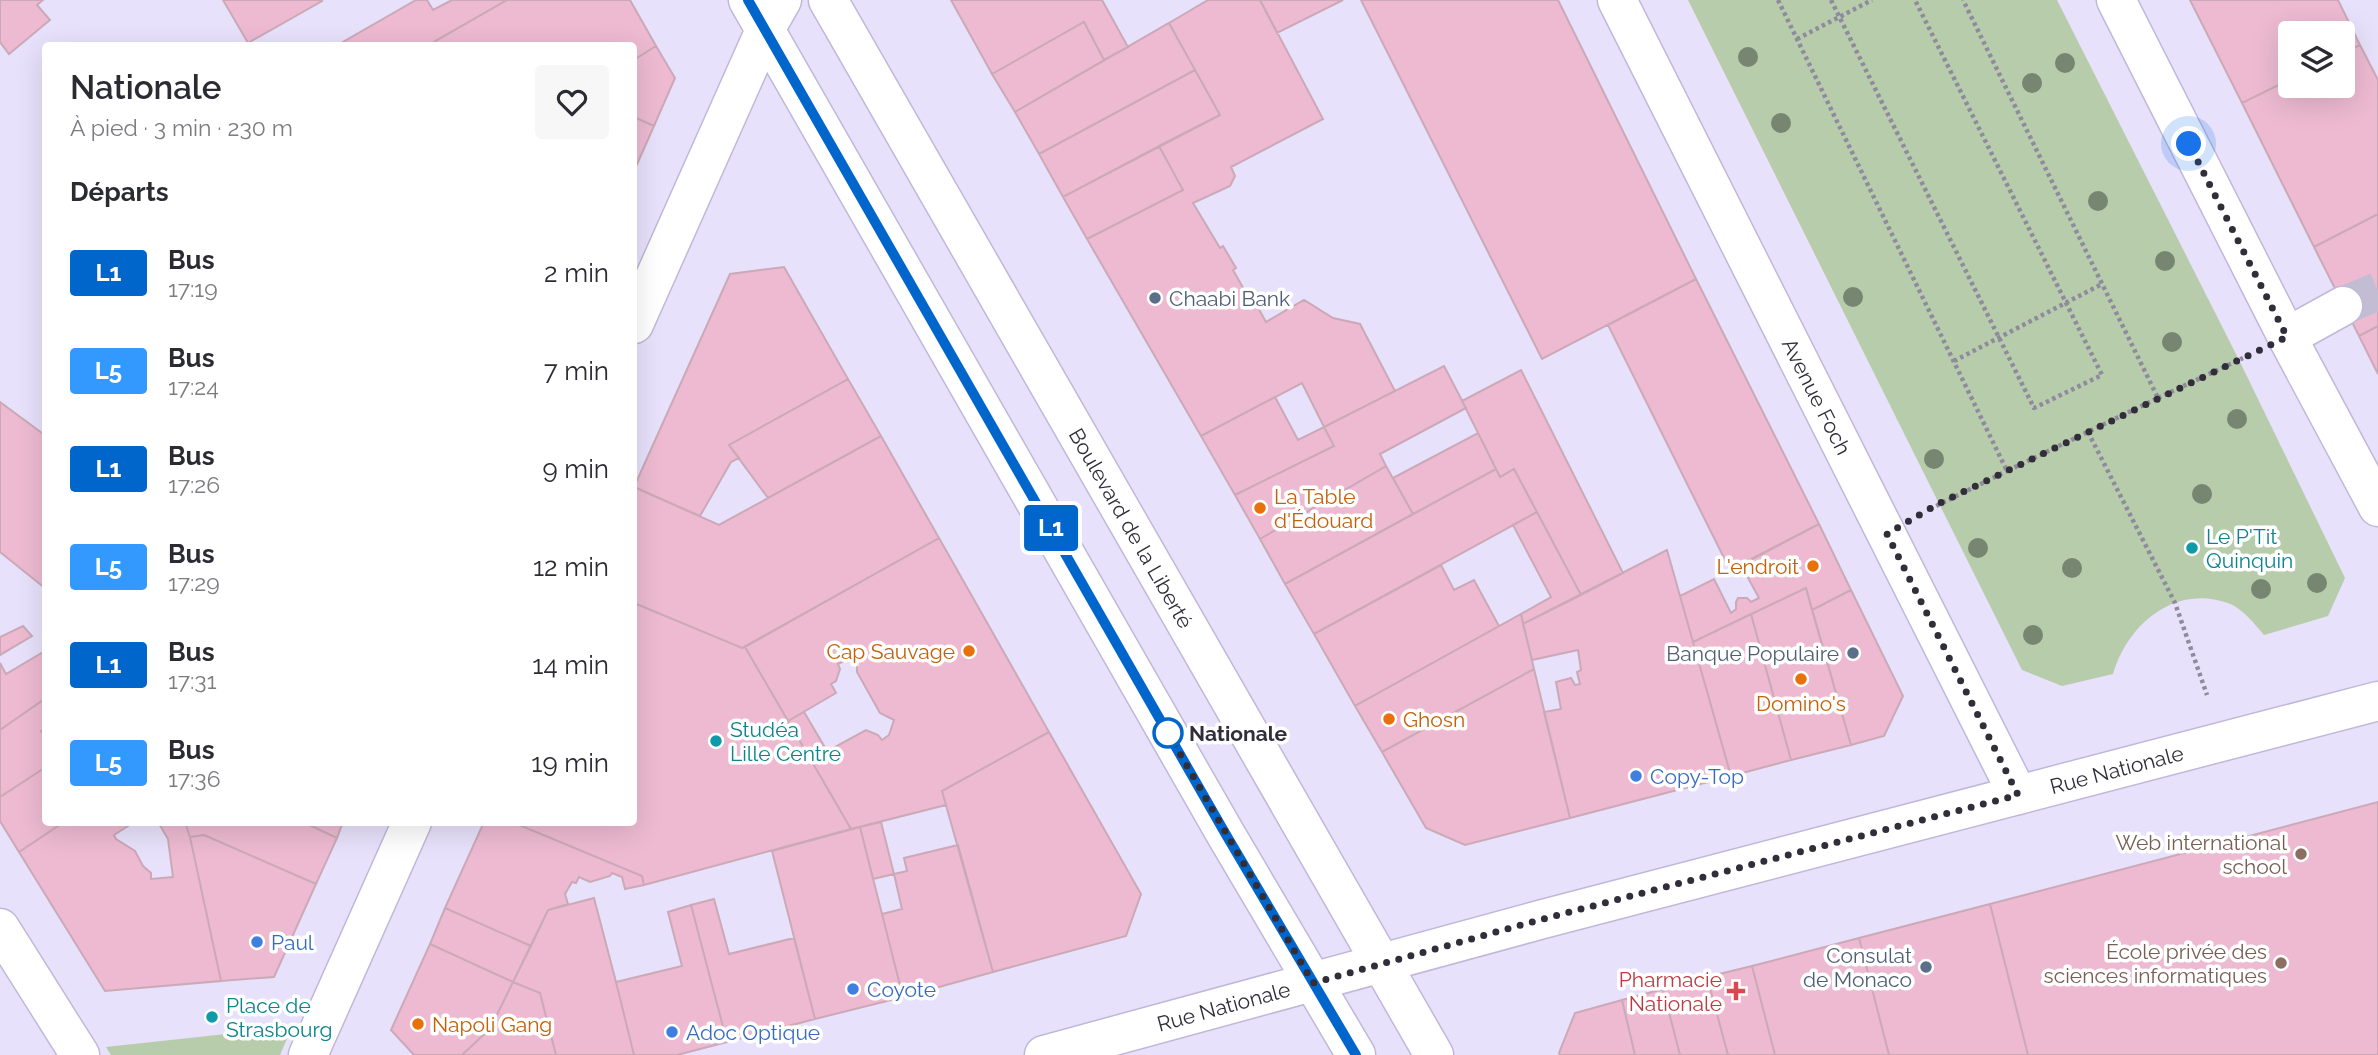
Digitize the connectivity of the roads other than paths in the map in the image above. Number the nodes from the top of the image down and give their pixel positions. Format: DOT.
graph roads {
  1 [pos="828,0"];
  2 [pos="1617,0"];
  3 [pos="2116,0"];
  4 [pos="765,10"];
  5 [pos="2343,306"];
  6 [pos="637,317"];
  7 [pos="2287,337"];
  8 [pos="2378,507"];
  9 [pos="2378,701"];
  10 [pos="2018,795"];
  11 [pos="410,826"];
  12 [pos="0,928"];
  13 [pos="1382,964"];
  14 [pos="1313,983"];
  15 [pos="79,1055"];
  16 [pos="308,1055"];
  17 [pos="1044,1055"];
  18 [pos="1356,1055"];
  19 [pos="1434,1055"];
  1 -- 13 [label="street, Boulevard de la Liberté"];
  2 -- 10 [label="street, Avenue Foch"];
  3 -- 7 [label="street"];
  4 -- 6 [label="street"];
  4 -- 14 [label="street"];
  5 -- 7 [label="street"];
  7 -- 8 [label="street"];
  9 -- 10 [label="street, Rue Nationale"];
  10 -- 13 [label="street, Rue Nationale"];
  11 -- 16 [label="street"];
  12 -- 15 [label="street"];
  13 -- 14 [label="street, Rue Nationale"];
  13 -- 19 [label="street, Boulevard de la Liberté"];
  14 -- 17 [label="street, Rue Nationale"];
  14 -- 18 [label="street"];
}
